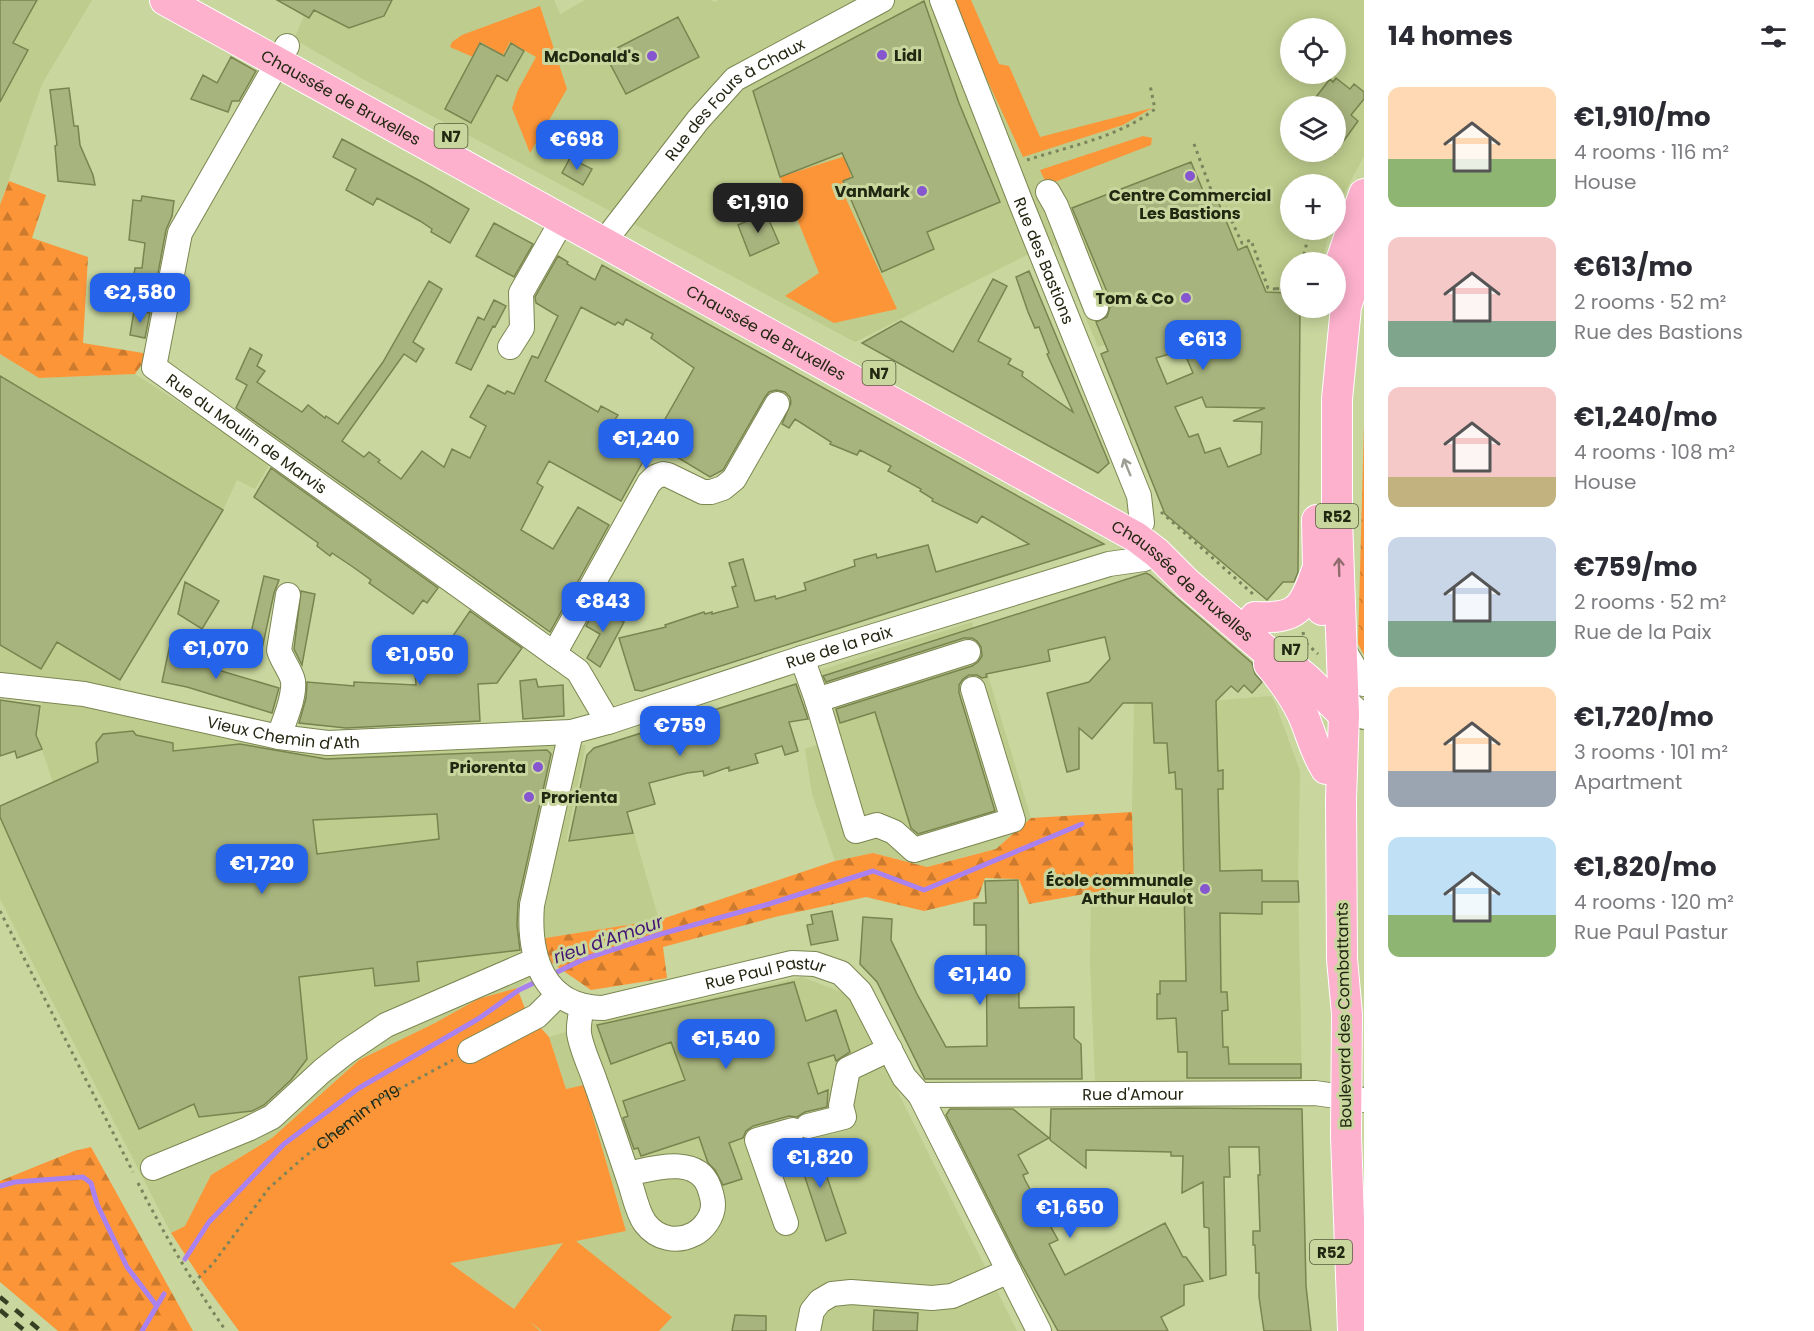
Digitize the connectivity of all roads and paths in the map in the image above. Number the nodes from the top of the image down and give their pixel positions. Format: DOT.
graph roads {
  1 [pos="165,0"];
  2 [pos="204,0"];
  3 [pos="882,0"];
  4 [pos="942,0"];
  5 [pos="282,54"];
  6 [pos="1150,85"];
  7 [pos="1194,144"];
  8 [pos="1021,162"];
  9 [pos="1048,192"];
  10 [pos="1364,194"];
  11 [pos="562,219"];
  12 [pos="609,234"];
  13 [pos="1364,250"];
  14 [pos="1345,252"];
  15 [pos="1280,284"];
  16 [pos="1277,290"];
  17 [pos="1280,290"];
  18 [pos="1096,308"];
  19 [pos="1328,318"];
  20 [pos="510,347"];
  21 [pos="777,404"];
  22 [pos="1151,517"];
  23 [pos="1112,522"];
  24 [pos="1157,553"];
  25 [pos="1109,564"];
  26 [pos="1318,567"];
  27 [pos="288,595"];
  28 [pos="1255,607"];
  29 [pos="1264,649"];
  30 [pos="968,652"];
  31 [pos="554,654"];
  32 [pos="802,658"];
  33 [pos="0,685"];
  34 [pos="973,689"];
  35 [pos="817,700"];
  36 [pos="1347,704"];
  37 [pos="608,722"];
  38 [pos="571,732"];
  39 [pos="279,737"];
  40 [pos="1326,769"];
  41 [pos="0,911"];
  42 [pos="546,978"];
  43 [pos="582,1005"];
  44 [pos="890,1049"];
  45 [pos="470,1051"];
  46 [pos="920,1095"];
  47 [pos="1347,1097"];
  48 [pos="153,1168"];
  49 [pos="627,1174"];
  50 [pos="786,1223"];
  51 [pos="1009,1271"];
  52 [pos="192,1283"];
  53 [pos="226,1331"];
  54 [pos="808,1331"];
  55 [pos="1039,1331"];
  56 [pos="1336,1331"];
  57 [pos="1353,1331"];
  1 -- 5 [label="main road, Chaussée de Bruxelles / N7"];
  2 -- 5 [label="main road, Chaussée de Bruxelles / N7"];
  3 -- 12 [label="street, Rue des Fours à Chaux"];
  22 -- 4 [label="street, Rue des Bastions, one-way"];
  5 -- 11 [label="main road, Chaussée de Bruxelles / N7"];
  5 -- 12 [label="main road, Chaussée de Bruxelles / N7"];
  5 -- 31 [label="street, Rue du Moulin de Marvis"];
  6 -- 8 [label="path"];
  7 -- 16 [label="path"];
  9 -- 18 [label="street"];
  10 -- 14 [label="main road"];
  11 -- 12 [label="main road, Chaussée de Bruxelles / N7"];
  11 -- 20 [label="street"];
  12 -- 22 [label="main road, Chaussée de Bruxelles / N7"];
  12 -- 23 [label="main road, Chaussée de Bruxelles / N7"];
  36 -- 13 [label="main road, R52, one-way"];
  15 -- 16 [label="path"];
  16 -- 17 [label="path"];
  19 -- 26 [label="main road, R52"];
  21 -- 31 [label="street"];
  22 -- 28 [label="path"];
  22 -- 28 [label="main road, Chaussée de Bruxelles / N7"];
  23 -- 24 [label="main road, Chaussée de Bruxelles / N7"];
  23 -- 25 [label="street"];
  24 -- 25 [label="street, Rue de la Paix"];
  24 -- 29 [label="main road, Chaussée de Bruxelles / N7"];
  25 -- 32 [label="street, Rue de la Paix"];
  26 -- 28 [label="main road"];
  26 -- 36 [label="main road, R52"];
  27 -- 39 [label="street"];
  28 -- 36 [label="main road, Chaussée de Bruxelles / N7"];
  29 -- 36 [label="main road, Chaussée de Bruxelles / N7"];
  29 -- 40 [label="main road"];
  30 -- 35 [label="street"];
  31 -- 37 [label="street, Rue du Moulin de Marvis"];
  32 -- 35 [label="street"];
  32 -- 37 [label="street, Rue de la Paix"];
  33 -- 39 [label="street, Vieux Chemin d'Ath"];
  34 -- 35 [label="street"];
  36 -- 40 [label="main road, Boulevard des Combattants / R52"];
  36 -- 47 [label="main road, Boulevard des Combattants / R52"];
  37 -- 38 [label="street, Rue de la Paix"];
  38 -- 39 [label="street, Vieux Chemin d'Ath"];
  38 -- 42 [label="street"];
  40 -- 47 [label="main road, Boulevard des Combattants / R52"];
  41 -- 52 [label="path"];
  42 -- 43 [label="street, Rue Paul Pastur"];
  42 -- 45 [label="street"];
  42 -- 48 [label="street"];
  43 -- 44 [label="street, Rue Paul Pastur"];
  43 -- 49 [label="street"];
  44 -- 46 [label="street, Rue Paul Pastur"];
  44 -- 50 [label="street"];
  45 -- 52 [label="path, Chemin n°19"];
  46 -- 47 [label="street, Rue d'Amour"];
  46 -- 51 [label="street, Rue Paul Pastur"];
  47 -- 56 [label="main road, Boulevard des Combattants / R52"];
  47 -- 57 [label="main road, Boulevard des Combattants / R52"];
  51 -- 54 [label="street"];
  51 -- 55 [label="street, Rue Paul Pastur"];
  52 -- 53 [label="path"];
}
